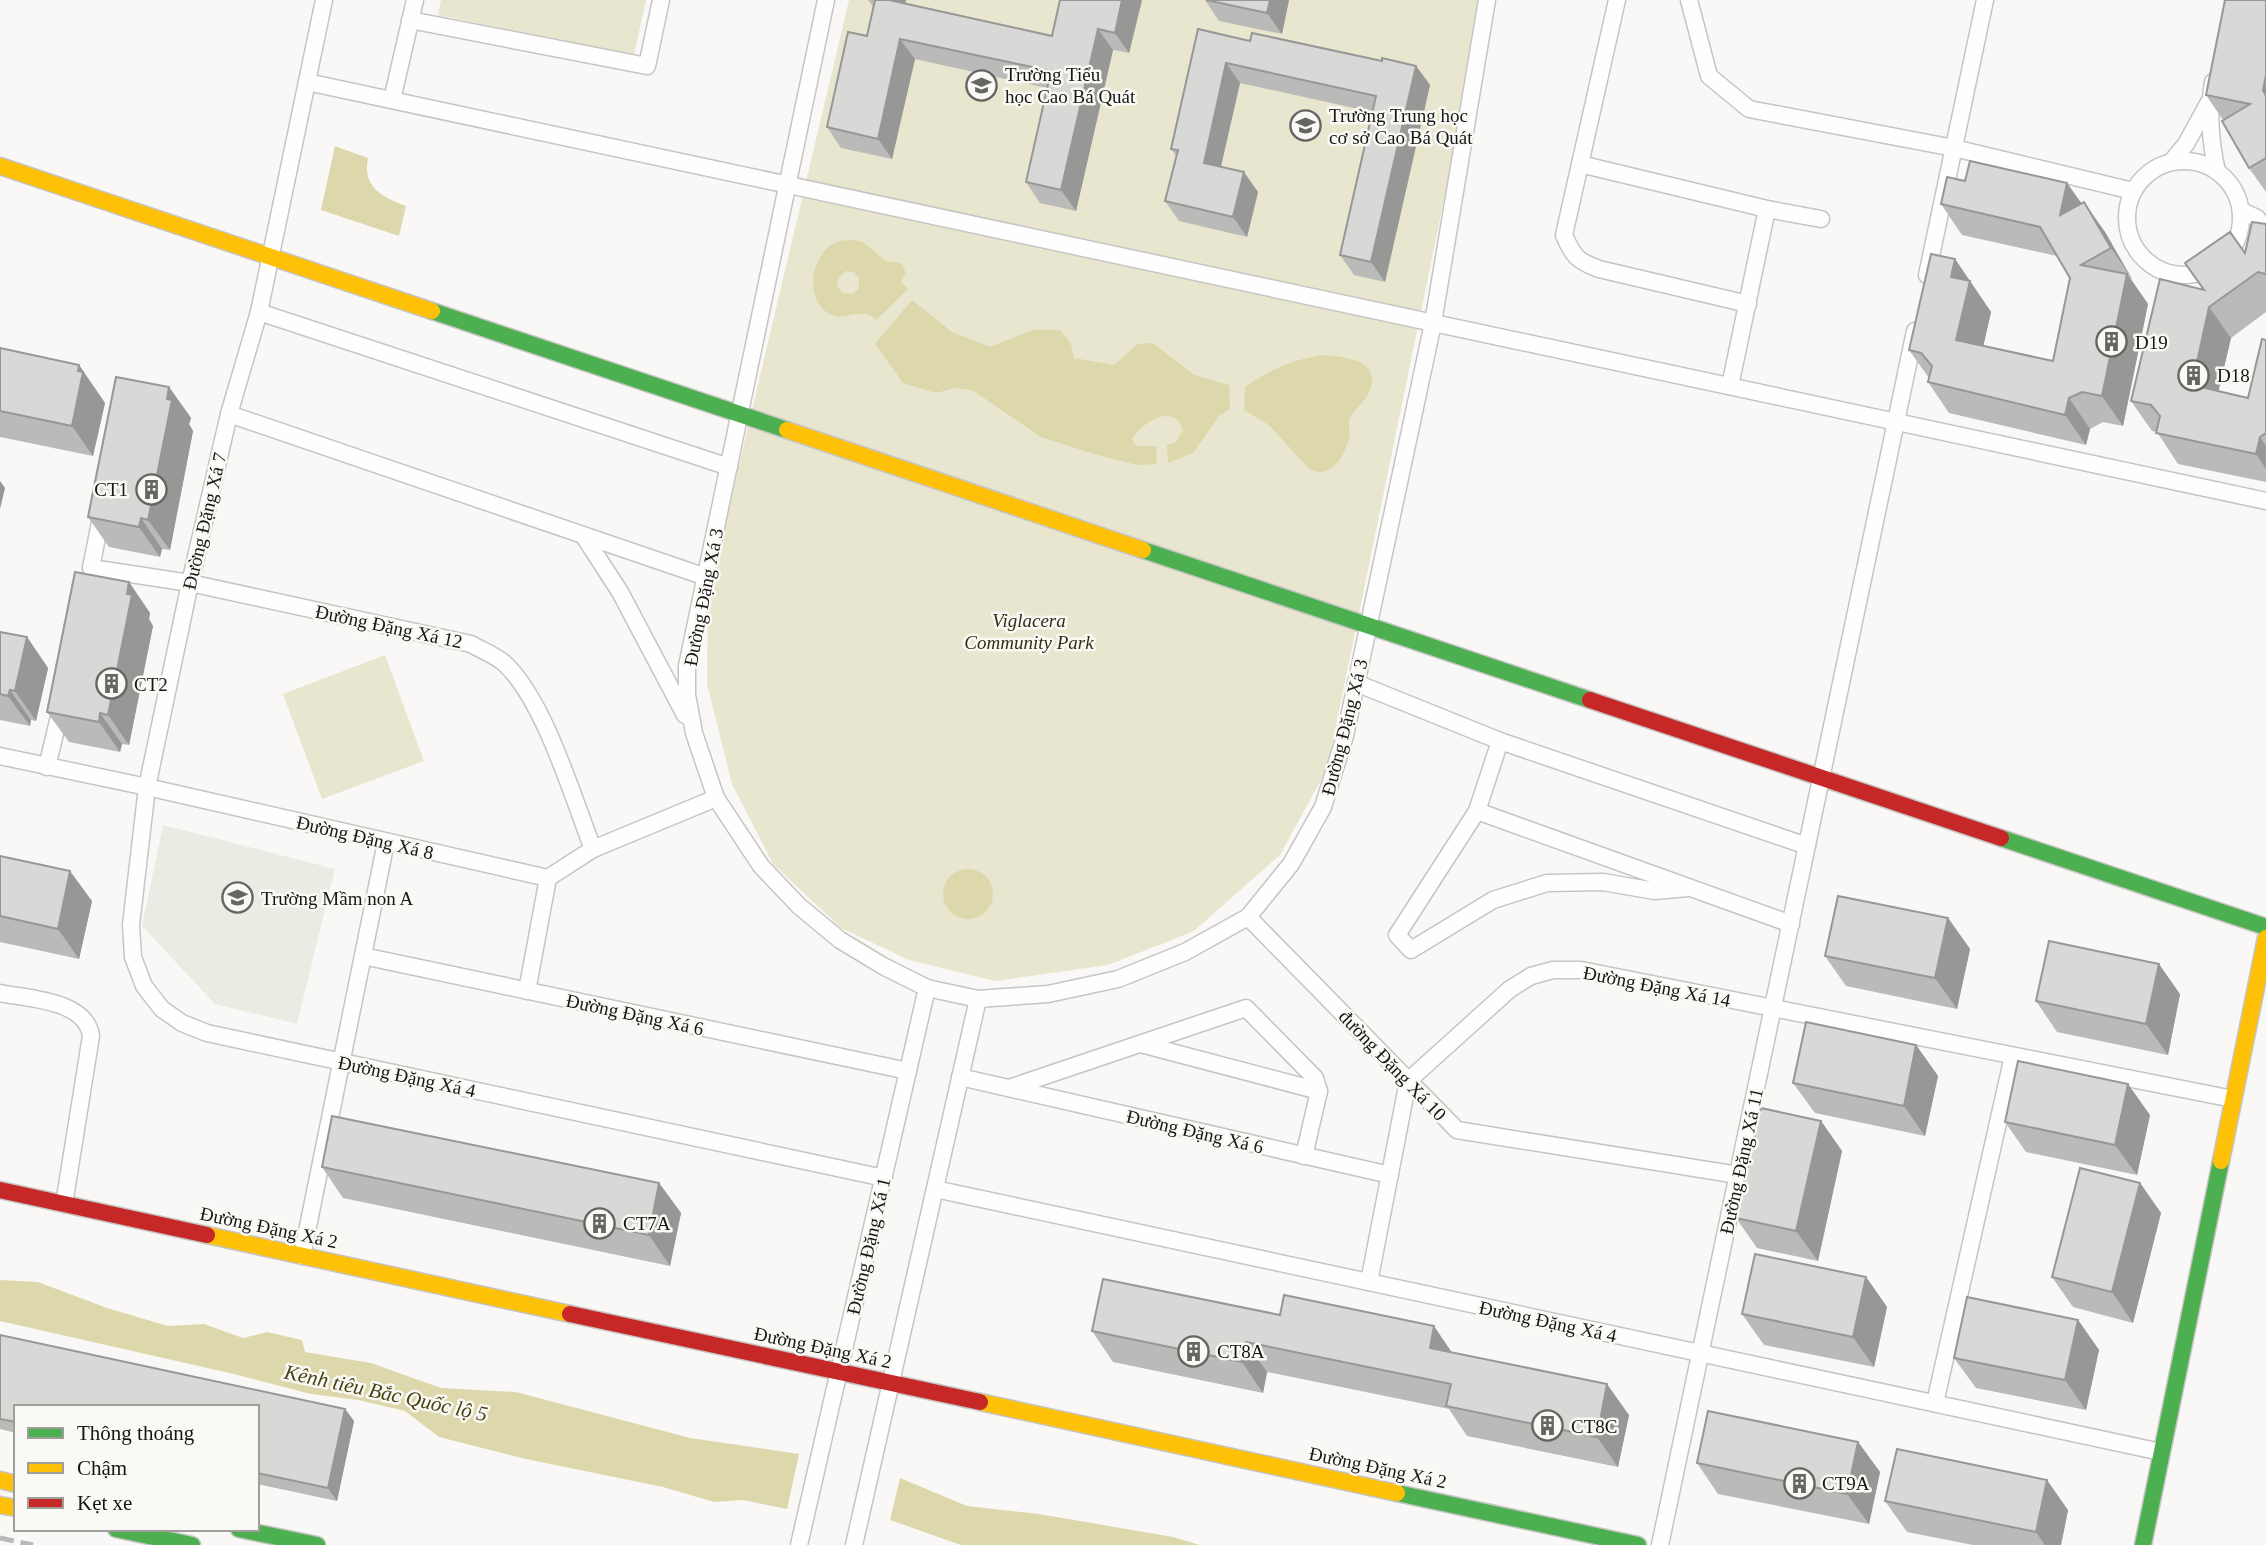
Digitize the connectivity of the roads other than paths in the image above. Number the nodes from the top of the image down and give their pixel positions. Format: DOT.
graph roads {
  1 [pos="324,0"];
  2 [pos="415,0"];
  3 [pos="660,0"];
  4 [pos="826,0"];
  5 [pos="1487,0"];
  6 [pos="1617,0"];
  7 [pos="1689,0"];
  8 [pos="1985,0"];
  9 [pos="410,20"];
  10 [pos="2216,64"];
  11 [pos="307,82"];
  12 [pos="392,100"];
  13 [pos="2209,102"];
  14 [pos="1954,148"];
  15 [pos="2171,162"];
  16 [pos="1580,164"];
  17 [pos="0,166"];
  18 [pos="2217,171"];
  19 [pos="788,184"];
  20 [pos="2133,191"];
  21 [pos="1767,209"];
  22 [pos="2242,211"];
  23 [pos="1821,219"];
  24 [pos="2266,230"];
  25 [pos="2259,248"];
  26 [pos="2228,256"];
  27 [pos="271,257"];
  28 [pos="1924,291"];
  29 [pos="1748,304"];
  30 [pos="259,312"];
  31 [pos="1918,318"];
  32 [pos="1433,323"];
  33 [pos="1730,386"];
  34 [pos="229,414"];
  35 [pos="740,414"];
  36 [pos="1896,422"];
  37 [pos="729,467"];
  38 [pos="104,500"];
  39 [pos="2266,501"];
  40 [pos="583,535"];
  41 [pos="706,577"];
  42 [pos="190,583"];
  43 [pos="1368,627"];
  44 [pos="1356,683"];
  45 [pos="65,688"];
  46 [pos="694,733"];
  47 [pos="1500,741"];
  48 [pos="0,756"];
  49 [pos="47,767"];
  50 [pos="1821,777"];
  51 [pos="147,787"];
  52 [pos="716,798"];
  53 [pos="1477,811"];
  54 [pos="386,842"];
  55 [pos="1807,846"];
  56 [pos="593,849"];
  57 [pos="548,878"];
  58 [pos="1688,888"];
  59 [pos="1248,917"];
  60 [pos="1791,924"];
  61 [pos="2266,927"];
  62 [pos="2266,938"];
  63 [pos="363,956"];
  64 [pos="927,988"];
  65 [pos="527,991"];
  66 [pos="0,993"];
  67 [pos="978,999"];
  68 [pos="1773,1008"];
  69 [pos="1141,1044"];
  70 [pos="2013,1056"];
  71 [pos="340,1062"];
  72 [pos="908,1071"];
  73 [pos="960,1077"];
  74 [pos="1408,1080"];
  75 [pos="1009,1088"];
  76 [pos="1319,1091"];
  77 [pos="2233,1099"];
  78 [pos="1304,1156"];
  79 [pos="1390,1175"];
  80 [pos="1738,1175"];
  81 [pos="884,1178"];
  82 [pos="935,1189"];
  83 [pos="0,1190"];
  84 [pos="64,1204"];
  85 [pos="302,1256"];
  86 [pos="1369,1282"];
  87 [pos="1700,1353"];
  88 [pos="839,1372"];
  89 [pos="891,1383"];
  90 [pos="1935,1404"];
  91 [pos="2161,1452"];
  92 [pos="126,1531"];
  93 [pos="249,1531"];
  94 [pos="856,1539"];
  95 [pos="192,1545"];
  96 [pos="317,1545"];
  97 [pos="799,1545"];
  98 [pos="1638,1545"];
  99 [pos="1660,1545"];
  100 [pos="2143,1545"];
  1 -- 11 [label="street, Đường Đặng Xá 7"];
  2 -- 9 [label="street"];
  3 -- 9 [label="street"];
  4 -- 19 [label="street, Đường Đặng Xá 3"];
  5 -- 32 [label="street, Đường Đặng Xá 3"];
  6 -- 16 [label="street"];
  7 -- 14 [label="street"];
  8 -- 14 [label="street"];
  9 -- 12 [label="street"];
  10 -- 13 [label="street"];
  11 -- 12 [label="street"];
  11 -- 27 [label="street, Đường Đặng Xá 7"];
  12 -- 19 [label="street"];
  13 -- 15 [label="street"];
  13 -- 18 [label="street"];
  14 -- 20 [label="street"];
  14 -- 28 [label="street"];
  15 -- 18 [label="street"];
  15 -- 20 [label="street"];
  16 -- 21 [label="street"];
  16 -- 29 [label="street"];
  17 -- 27 [label="main road"];
  18 -- 22 [label="street"];
  19 -- 32 [label="street"];
  19 -- 35 [label="street, Đường Đặng Xá 3"];
  20 -- 26 [label="street"];
  21 -- 23 [label="street"];
  21 -- 29 [label="street"];
  22 -- 24 [label="street"];
  22 -- 26 [label="street"];
  25 -- 26 [label="street"];
  27 -- 30 [label="street, Đường Đặng Xá 7"];
  27 -- 35 [label="main road"];
  29 -- 33 [label="street"];
  30 -- 34 [label="street, Đường Đặng Xá 7"];
  30 -- 37 [label="street"];
  31 -- 36 [label="street, Đường Đặng Xá 11"];
  32 -- 33 [label="street"];
  32 -- 43 [label="street, Đường Đặng Xá 3"];
  33 -- 36 [label="street"];
  34 -- 40 [label="street"];
  34 -- 42 [label="street, Đường Đặng Xá 7"];
  35 -- 37 [label="street, Đường Đặng Xá 3"];
  35 -- 43 [label="main road"];
  36 -- 39 [label="street"];
  36 -- 50 [label="street, Đường Đặng Xá 11"];
  37 -- 41 [label="street, Đường Đặng Xá 3"];
  38 -- 42 [label="street, Đường Đặng Xá 12"];
  40 -- 41 [label="street"];
  40 -- 46 [label="street"];
  41 -- 46 [label="street, Đường Đặng Xá 3"];
  42 -- 51 [label="street, Đường Đặng Xá 7"];
  42 -- 56 [label="street, Đường Đặng Xá 12"];
  43 -- 44 [label="street, Đường Đặng Xá 3"];
  43 -- 50 [label="main road"];
  44 -- 47 [label="street"];
  44 -- 59 [label="street, Đường Đặng Xá 3"];
  45 -- 49 [label="street"];
  46 -- 52 [label="street, Đường Đặng Xá 3"];
  47 -- 53 [label="street"];
  47 -- 55 [label="street"];
  48 -- 49 [label="street, Đường Đặng Xá 8"];
  49 -- 51 [label="street, Đường Đặng Xá 8"];
  50 -- 55 [label="street, Đường Đặng Xá 11"];
  50 -- 61 [label="main road"];
  51 -- 54 [label="street, Đường Đặng Xá 8"];
  51 -- 71 [label="street, Đường Đặng Xá 4"];
  52 -- 56 [label="street"];
  52 -- 64 [label="street, Đường Đặng Xá 3"];
  53 -- 58 [label="street"];
  53 -- 58 [label="street"];
  54 -- 57 [label="street, Đường Đặng Xá 8"];
  54 -- 63 [label="street"];
  55 -- 60 [label="street, Đường Đặng Xá 11"];
  56 -- 57 [label="street"];
  57 -- 65 [label="street"];
  58 -- 60 [label="street"];
  59 -- 67 [label="street, Đường Đặng Xá 3"];
  59 -- 74 [label="street, đường Đặng Xá 10"];
  60 -- 68 [label="street, Đường Đặng Xá 11"];
  62 -- 77 [label="main road"];
  63 -- 65 [label="street, Đường Đặng Xá 6"];
  63 -- 71 [label="street"];
  64 -- 67 [label="street, Đường Đặng Xá 3"];
  64 -- 72 [label="street, Đường Đặng Xá 1"];
  65 -- 72 [label="street, Đường Đặng Xá 6"];
  66 -- 84 [label="street"];
  67 -- 73 [label="street"];
  68 -- 70 [label="street, Đường Đặng Xá 14"];
  68 -- 74 [label="street, Đường Đặng Xá 14"];
  68 -- 80 [label="street, Đường Đặng Xá 11"];
  69 -- 75 [label="street"];
  69 -- 76 [label="street"];
  69 -- 76 [label="street"];
  70 -- 77 [label="street, Đường Đặng Xá 14"];
  70 -- 90 [label="street"];
  71 -- 81 [label="street, Đường Đặng Xá 4"];
  71 -- 85 [label="street"];
  72 -- 81 [label="street, Đường Đặng Xá 1"];
  73 -- 75 [label="street, Đường Đặng Xá 6"];
  73 -- 82 [label="street"];
  74 -- 79 [label="street"];
  74 -- 80 [label="street, đường Đặng Xá 10"];
  75 -- 78 [label="street, Đường Đặng Xá 6"];
  76 -- 78 [label="street"];
  77 -- 91 [label="main road"];
  78 -- 79 [label="street, Đường Đặng Xá 6"];
  79 -- 86 [label="street"];
  80 -- 87 [label="street, Đường Đặng Xá 11"];
  81 -- 88 [label="street, Đường Đặng Xá 1"];
  82 -- 86 [label="street, Đường Đặng Xá 4"];
  82 -- 89 [label="street"];
  83 -- 84 [label="main road, Đường Đặng Xá 2"];
  84 -- 85 [label="main road, Đường Đặng Xá 2"];
  85 -- 88 [label="main road, Đường Đặng Xá 2"];
  86 -- 87 [label="street, Đường Đặng Xá 4"];
  87 -- 90 [label="street, Đường Đặng Xá 4"];
  87 -- 99 [label="street, Đường Đặng Xá 11"];
  88 -- 89 [label="main road, Đường Đặng Xá 2"];
  88 -- 97 [label="street, Đường Đặng Xá 1"];
  89 -- 94 [label="street"];
  89 -- 98 [label="main road, Đường Đặng Xá 2"];
  90 -- 91 [label="street, Đường Đặng Xá 4"];
  91 -- 100 [label="main road"];
  92 -- 95 [label="main road"];
  93 -- 96 [label="main road"];
}
